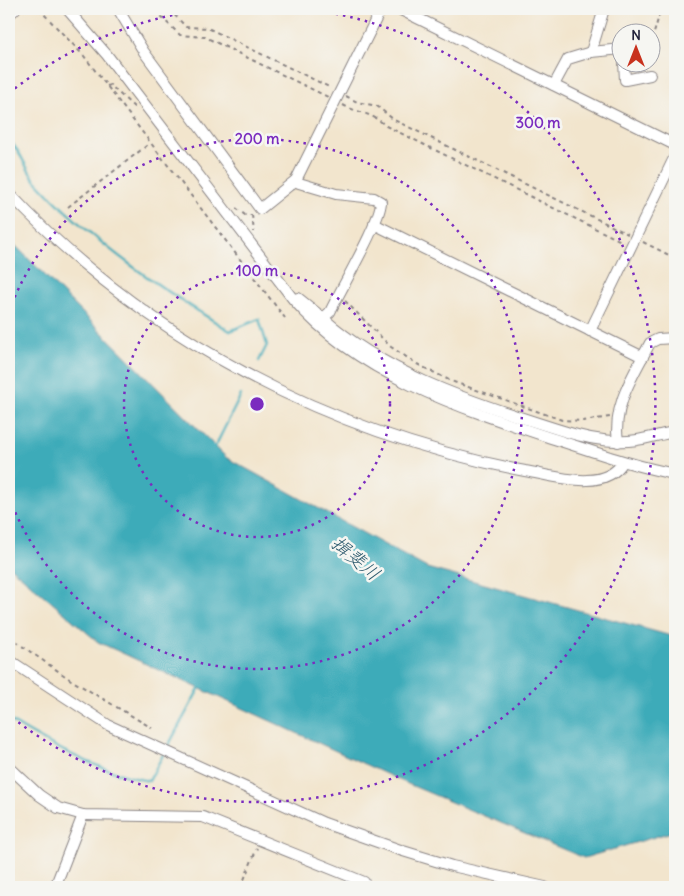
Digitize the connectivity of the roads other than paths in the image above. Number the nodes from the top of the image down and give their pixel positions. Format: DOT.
graph roads {
  1 [pos="14,9"];
  2 [pos="67,9"];
  3 [pos="118,9"];
  4 [pos="382,9"];
  5 [pos="398,9"];
  6 [pos="604,9"];
  7 [pos="9,13"];
  8 [pos="612,50"];
  9 [pos="591,52"];
  10 [pos="625,72"];
  11 [pos="650,75"];
  12 [pos="554,85"];
  13 [pos="675,145"];
  14 [pos="675,156"];
  15 [pos="296,180"];
  16 [pos="9,193"];
  17 [pos="374,224"];
  18 [pos="293,299"];
  19 [pos="323,318"];
  20 [pos="590,331"];
  21 [pos="675,338"];
  22 [pos="643,356"];
  23 [pos="675,432"];
  24 [pos="618,442"];
  25 [pos="623,462"];
  26 [pos="675,474"];
  27 [pos="9,660"];
  28 [pos="9,767"];
  29 [pos="83,815"];
  30 [pos="55,887"];
  31 [pos="362,887"];
  32 [pos="545,887"];
  1 -- 7 [label="street"];
  2 -- 18 [label="street"];
  3 -- 15 [label="street"];
  4 -- 15 [label="street"];
  5 -- 12 [label="street"];
  6 -- 9 [label="street"];
  8 -- 9 [label="street"];
  9 -- 12 [label="street"];
  10 -- 11 [label="street"];
  12 -- 13 [label="street"];
  14 -- 20 [label="street"];
  15 -- 17 [label="street"];
  16 -- 25 [label="street"];
  17 -- 19 [label="street"];
  17 -- 20 [label="street"];
  18 -- 19 [label="street"];
  18 -- 25 [label="street"];
  19 -- 24 [label="street"];
  20 -- 22 [label="street"];
  21 -- 22 [label="street"];
  22 -- 24 [label="street"];
  23 -- 24 [label="street"];
  25 -- 26 [label="street"];
  27 -- 32 [label="street"];
  28 -- 29 [label="street"];
  29 -- 30 [label="street"];
  29 -- 31 [label="street"];
}
